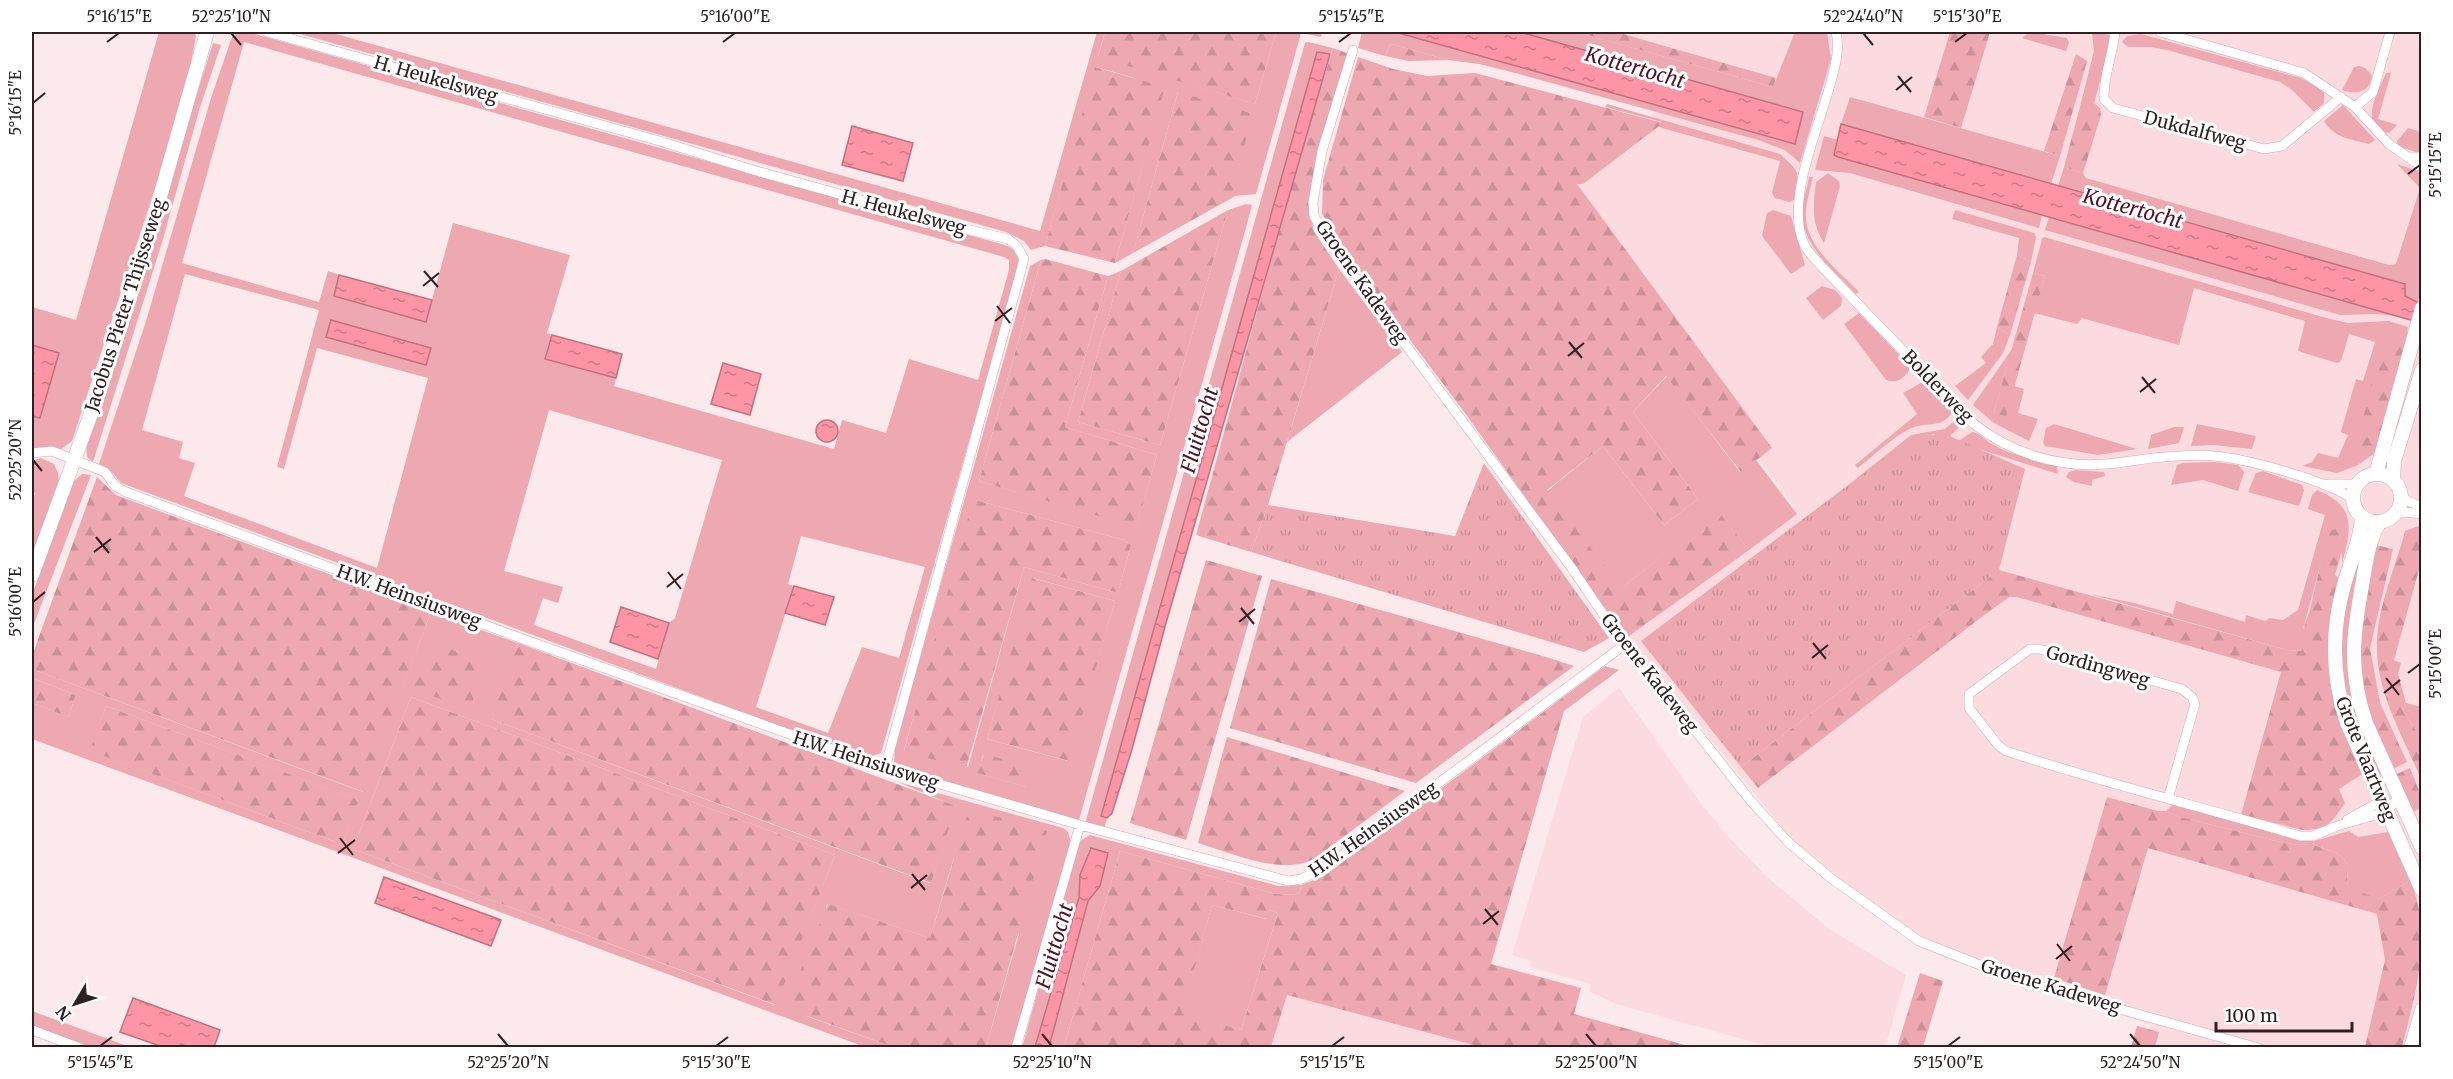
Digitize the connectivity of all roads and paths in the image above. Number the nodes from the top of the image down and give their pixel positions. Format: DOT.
graph roads {
  1 [pos="207,32"];
  2 [pos="267,32"];
  3 [pos="1836,32"];
  4 [pos="2115,32"];
  5 [pos="2160,32"];
  6 [pos="2390,32"];
  7 [pos="1353,50"];
  8 [pos="2342,97"];
  9 [pos="2355,107"];
  10 [pos="2408,158"];
  11 [pos="2421,158"];
  12 [pos="2421,167"];
  13 [pos="2421,308"];
  14 [pos="2421,370"];
  15 [pos="32,453"];
  16 [pos="72,459"];
  17 [pos="2376,474"];
  18 [pos="2392,480"];
  19 [pos="2322,484"];
  20 [pos="2358,484"];
  21 [pos="2401,498"];
  22 [pos="2353,499"];
  23 [pos="2421,507"];
  24 [pos="2396,513"];
  25 [pos="2421,514"];
  26 [pos="2362,517"];
  27 [pos="2380,522"];
  28 [pos="32,575"];
  29 [pos="1624,645"];
  30 [pos="885,768"];
  31 [pos="2399,797"];
  32 [pos="2168,799"];
  33 [pos="2384,805"];
  34 [pos="1080,825"];
  35 [pos="2421,848"];
  36 [pos="2421,891"];
  37 [pos="2421,1010"];
  38 [pos="32,1030"];
  39 [pos="80,1047"];
  40 [pos="1016,1047"];
  41 [pos="2259,1047"];
  42 [pos="2411,1047"];
  1 -- 16 [label="main road, Jacobus Pieter Thijsseweg"];
  2 -- 30 [label="street, H. Heukelsweg"];
  3 -- 19 [label="street, Bolderweg"];
  4 -- 8 [label="street, Dukdalfweg"];
  5 -- 8 [label="street"];
  6 -- 9 [label="street"];
  7 -- 29 [label="street, Groene Kadeweg"];
  8 -- 9 [label="street"];
  9 -- 10 [label="street"];
  10 -- 11 [label="street"];
  10 -- 12 [label="street"];
  13 -- 17 [label="main road"];
  14 -- 18 [label="main road"];
  15 -- 16 [label="street, H.W. Heinsiusweg"];
  16 -- 28 [label="main road, Jacobus Pieter Thijsseweg"];
  16 -- 30 [label="street, H.W. Heinsiusweg"];
  17 -- 18 [label="main road"];
  17 -- 20 [label="main road"];
  18 -- 21 [label="main road"];
  19 -- 20 [label="street, Bolderweg"];
  19 -- 22 [label="street, Bolderweg"];
  20 -- 22 [label="main road"];
  21 -- 23 [label="street"];
  21 -- 24 [label="main road"];
  22 -- 26 [label="main road"];
  24 -- 25 [label="street"];
  24 -- 27 [label="main road"];
  26 -- 27 [label="main road"];
  26 -- 33 [label="main road, Grote Vaartweg"];
  27 -- 31 [label="main road, Grote Vaartweg"];
  29 -- 34 [label="street, H.W. Heinsiusweg"];
  29 -- 41 [label="street, Groene Kadeweg"];
  30 -- 34 [label="street, H.W. Heinsiusweg"];
  31 -- 33 [label="street, Gordingweg"];
  31 -- 35 [label="main road, Grote Vaartweg"];
  32 -- 32 [label="street, Gordingweg"];
  32 -- 33 [label="street, Gordingweg"];
  33 -- 36 [label="main road, Grote Vaartweg"];
  34 -- 40 [label="street"];
  37 -- 42 [label="main road"];
  38 -- 39 [label="street"];
}
